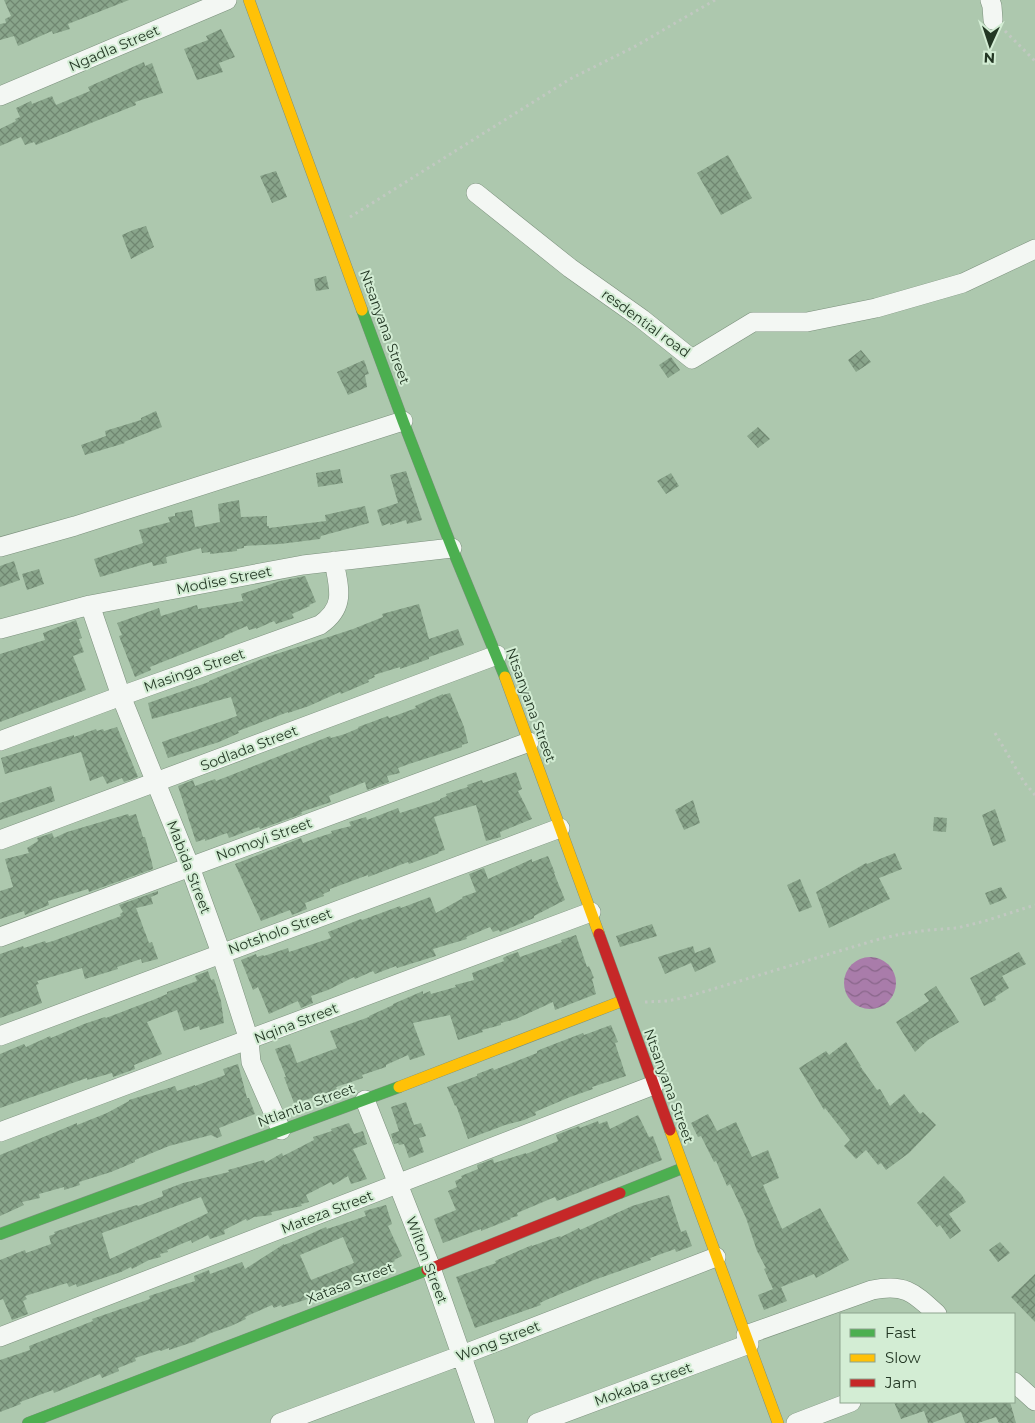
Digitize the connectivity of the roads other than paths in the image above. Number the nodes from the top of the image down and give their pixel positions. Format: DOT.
graph roads {
  1 [pos="227,0"];
  2 [pos="249,0"];
  3 [pos="990,0"];
  4 [pos="993,20"];
  5 [pos="0,96"];
  6 [pos="476,193"];
  7 [pos="1035,249"];
  8 [pos="404,421"];
  9 [pos="0,547"];
  10 [pos="452,548"];
  11 [pos="334,561"];
  12 [pos="90,605"];
  13 [pos="0,629"];
  14 [pos="497,655"];
  15 [pos="121,696"];
  16 [pos="0,741"];
  17 [pos="529,742"];
  18 [pos="156,783"];
  19 [pos="560,828"];
  20 [pos="0,840"];
  21 [pos="190,867"];
  22 [pos="591,912"];
  23 [pos="0,937"];
  24 [pos="221,953"];
  25 [pos="622,1001"];
  26 [pos="0,1036"];
  27 [pos="249,1040"];
  28 [pos="654,1085"];
  29 [pos="364,1100"];
  30 [pos="281,1130"];
  31 [pos="0,1132"];
  32 [pos="683,1168"];
  33 [pos="398,1184"];
  34 [pos="0,1234"];
  35 [pos="716,1257"];
  36 [pos="431,1268"];
  37 [pos="936,1313"];
  38 [pos="0,1337"];
  39 [pos="747,1340"];
  40 [pos="462,1355"];
  41 [pos="1015,1383"];
  42 [pos="1035,1401"];
  43 [pos="848,1403"];
  44 [pos="28,1423"];
  45 [pos="280,1423"];
  46 [pos="485,1423"];
  47 [pos="538,1423"];
  48 [pos="778,1423"];
  49 [pos="796,1423"];
  1 -- 5 [label="street, Ngadla Street"];
  2 -- 8 [label="street, Ntsanyana Street"];
  3 -- 4 [label="street"];
  6 -- 7 [label="street, resdential road"];
  8 -- 9 [label="street"];
  8 -- 10 [label="street, Ntsanyana Street"];
  10 -- 11 [label="street, Modise Street"];
  10 -- 14 [label="street, Ntsanyana Street"];
  11 -- 12 [label="street, Modise Street"];
  11 -- 15 [label="street, Masinga Street"];
  12 -- 13 [label="street, Modise Street"];
  12 -- 15 [label="street, Mabida Street"];
  14 -- 17 [label="street, Ntsanyana Street"];
  14 -- 18 [label="street, Sodlada Street"];
  15 -- 16 [label="street, Masinga Street"];
  15 -- 18 [label="street, Mabida Street"];
  17 -- 19 [label="street, Ntsanyana Street"];
  17 -- 21 [label="street, Nomoyi Street"];
  18 -- 20 [label="street, Sodlada Street"];
  18 -- 21 [label="street, Mabida Street"];
  19 -- 22 [label="street, Ntsanyana Street"];
  19 -- 24 [label="street, Notsholo Street"];
  21 -- 23 [label="street, Nomoyi Street"];
  21 -- 24 [label="street, Mabida Street"];
  22 -- 25 [label="street, Ntsanyana Street"];
  22 -- 27 [label="street, Nqina Street"];
  24 -- 26 [label="street, Notsholo Street"];
  24 -- 27 [label="street, Mabida Street"];
  25 -- 28 [label="street, Ntsanyana Street"];
  25 -- 29 [label="street, Ntlantla Street"];
  27 -- 30 [label="street, Mabida Street"];
  27 -- 31 [label="street, Nqina Street"];
  28 -- 32 [label="street, Ntsanyana Street"];
  28 -- 33 [label="street, Mateza Street"];
  29 -- 30 [label="street, Ntlantla Street"];
  29 -- 33 [label="street, Wilton Street"];
  30 -- 34 [label="street, Ntlantla Street"];
  32 -- 35 [label="street, Ntsanyana Street"];
  32 -- 36 [label="street, Xatasa Street"];
  33 -- 36 [label="street, Wilton Street"];
  33 -- 38 [label="street, Mateza Street"];
  35 -- 39 [label="street, Ntsanyana Street"];
  35 -- 40 [label="street, Wong Street"];
  36 -- 40 [label="street, Wilton Street"];
  36 -- 44 [label="street, Xatasa Street"];
  37 -- 39 [label="street, Mokaba Street"];
  39 -- 47 [label="street, Mokaba Street"];
  39 -- 48 [label="street, Ntsanyana Street"];
  40 -- 45 [label="street, Wong Street"];
  40 -- 46 [label="street, Wilton Street"];
  41 -- 42 [label="street"];
  43 -- 49 [label="street"];
}
